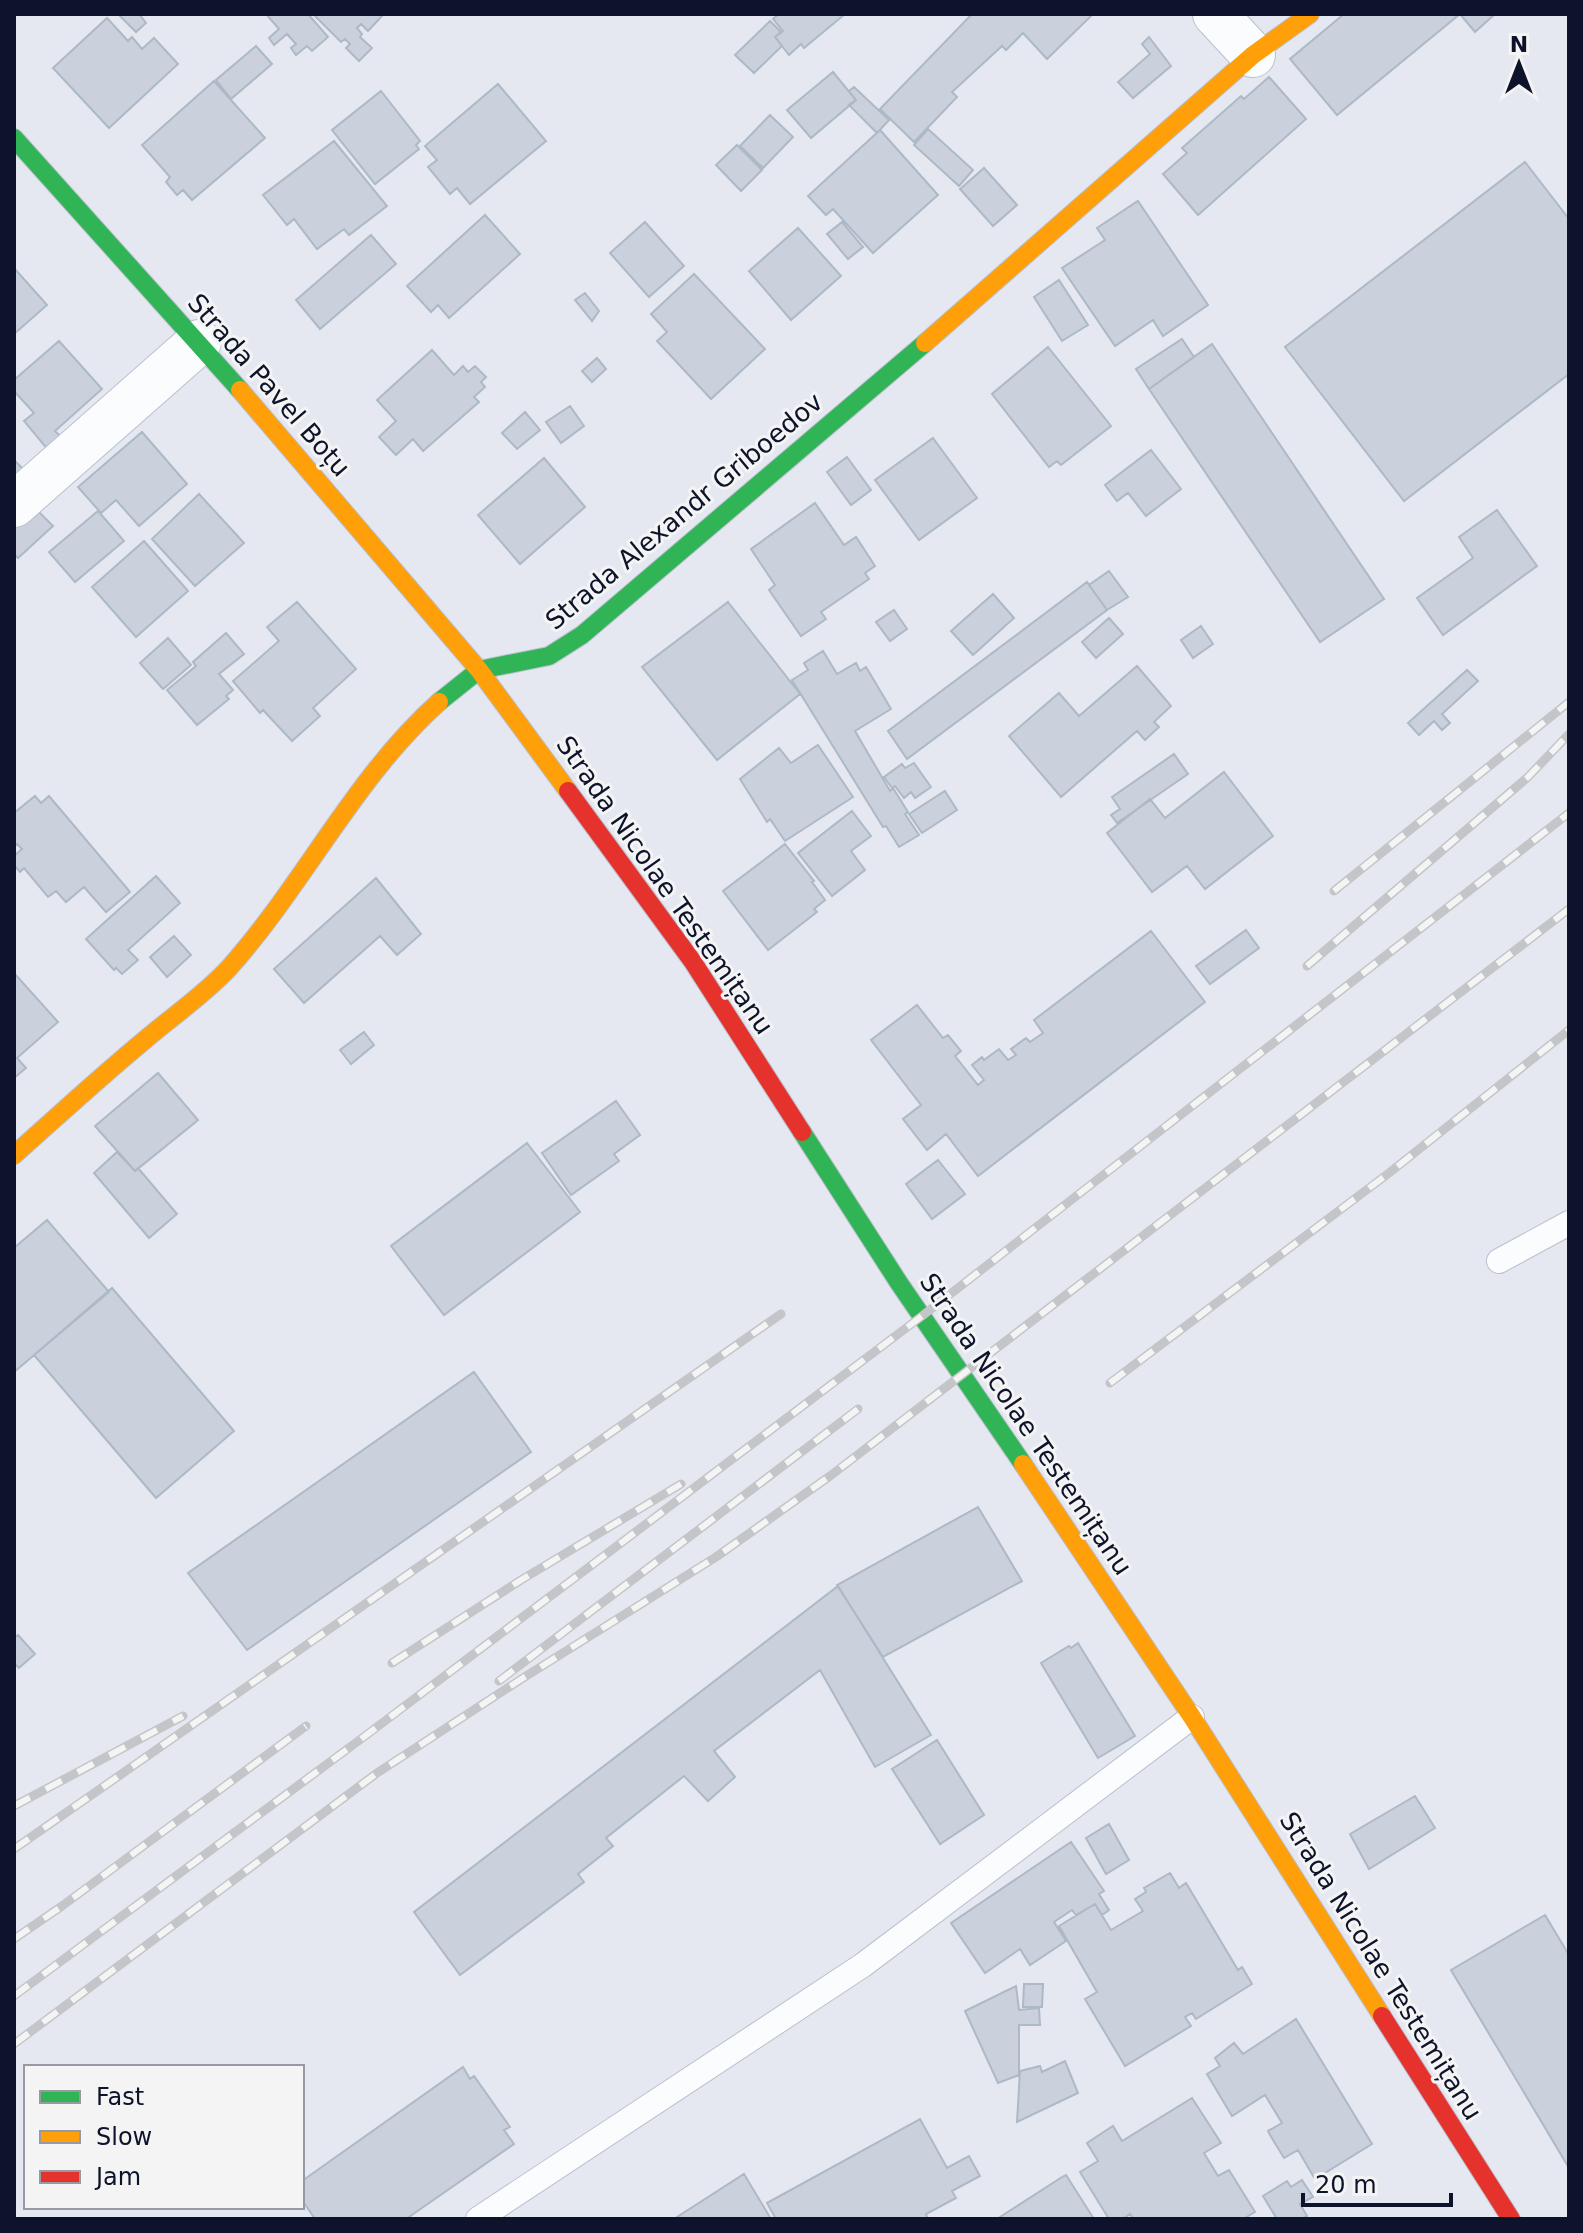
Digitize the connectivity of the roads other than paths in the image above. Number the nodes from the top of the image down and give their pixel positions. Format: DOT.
graph roads {
  1 [pos="1215,14"];
  2 [pos="1310,14"];
  3 [pos="1253,55"];
  4 [pos="14,138"];
  5 [pos="199,342"];
  6 [pos="14,505"];
  7 [pos="479,670"];
  8 [pos="14,1155"];
  9 [pos="1569,1223"];
  10 [pos="1499,1261"];
  11 [pos="1192,1717"];
  12 [pos="478,2219"];
  13 [pos="1511,2219"];
  1 -- 3 [label="street"];
  2 -- 3 [label="main road, Strada Alexandr Griboedov"];
  3 -- 7 [label="main road, Strada Alexandr Griboedov"];
  4 -- 5 [label="main road, Strada Pavel Boțu"];
  5 -- 6 [label="street"];
  5 -- 7 [label="main road, Strada Pavel Boțu"];
  7 -- 8 [label="main road, Strada Alexandr Griboedov"];
  7 -- 11 [label="main road, Strada Nicolae Testemițanu"];
  9 -- 10 [label="lane"];
  11 -- 12 [label="lane"];
  11 -- 13 [label="main road, Strada Nicolae Testemițanu"];
}
